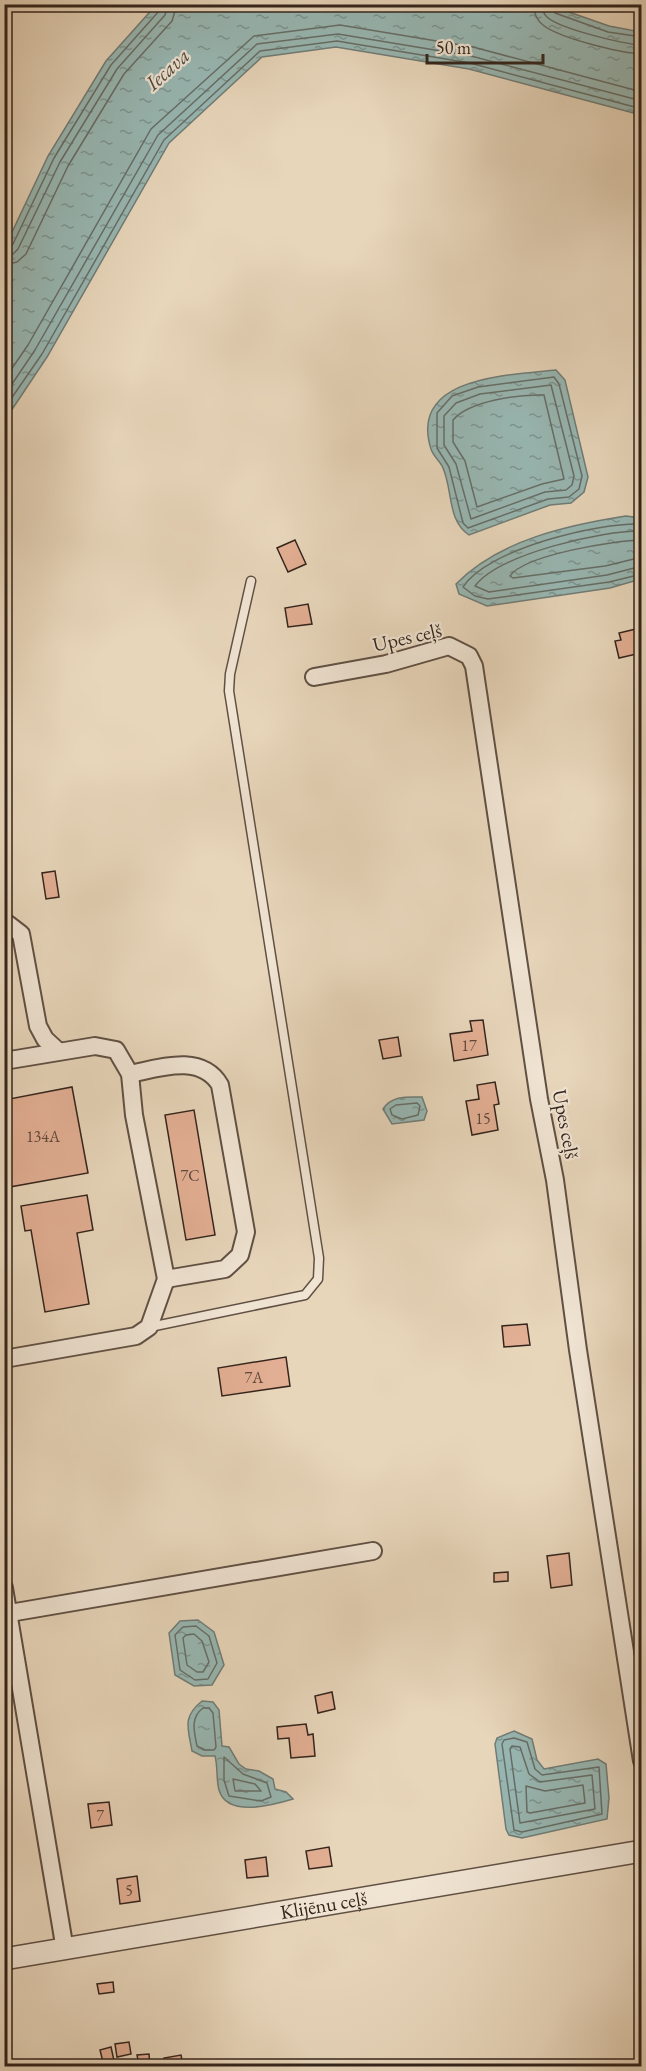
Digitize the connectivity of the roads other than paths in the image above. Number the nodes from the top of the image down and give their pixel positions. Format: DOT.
graph roads {
  1 [pos="251,581"];
  2 [pos="314,677"];
  3 [pos="4,921"];
  4 [pos="58,1050"];
  5 [pos="4,1060"];
  6 [pos="130,1074"];
  7 [pos="166,1279"];
  8 [pos="149,1327"];
  9 [pos="4,1359"];
  10 [pos="373,1551"];
  11 [pos="4,1588"];
  12 [pos="6,1614"];
  13 [pos="642,1761"];
  14 [pos="642,1851"];
  15 [pos="64,1950"];
  16 [pos="4,1959"];
  1 -- 8 [label="lane"];
  2 -- 13 [label="street, Upes ceļš"];
  3 -- 4 [label="street"];
  4 -- 5 [label="street"];
  4 -- 6 [label="street"];
  6 -- 7 [label="street"];
  6 -- 7 [label="street"];
  7 -- 8 [label="street"];
  8 -- 9 [label="street"];
  10 -- 12 [label="street"];
  11 -- 12 [label="street"];
  12 -- 15 [label="street"];
  14 -- 15 [label="street, Klijēnu ceļš"];
  15 -- 16 [label="street, Klijēnu ceļš"];
}
